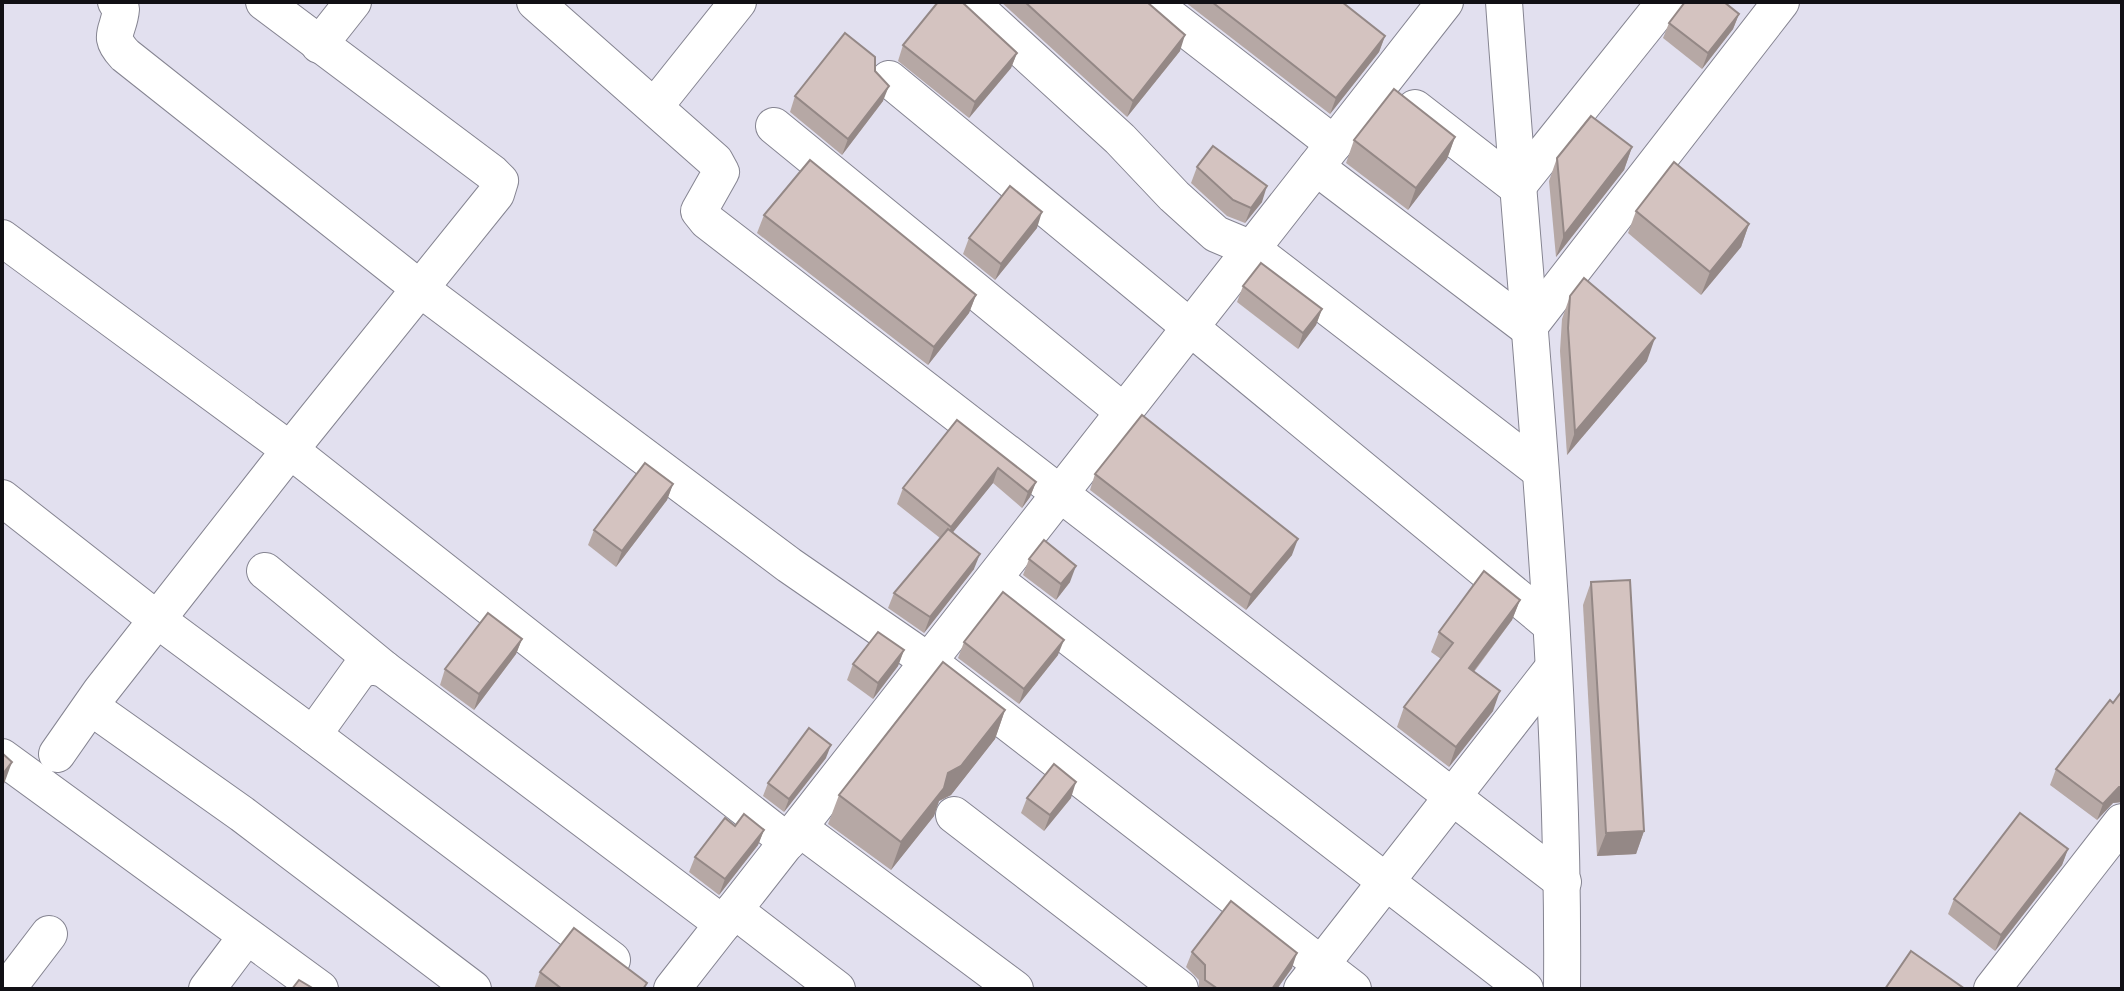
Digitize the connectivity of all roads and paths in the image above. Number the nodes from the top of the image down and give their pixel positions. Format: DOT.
graph roads {
  1 [pos="116,2"];
  2 [pos="264,2"];
  3 [pos="353,2"];
  4 [pos="535,2"];
  5 [pos="738,2"];
  6 [pos="970,2"];
  7 [pos="1151,2"];
  8 [pos="1445,2"];
  9 [pos="1504,2"];
  10 [pos="1665,2"];
  11 [pos="1781,2"];
  12 [pos="319,45"];
  13 [pos="889,79"];
  14 [pos="1382,82"];
  15 [pos="655,106"];
  16 [pos="774,126"];
  17 [pos="1325,155"];
  18 [pos="1517,187"];
  19 [pos="2,238"];
  20 [pos="1252,249"];
  21 [pos="418,287"];
  22 [pos="1190,328"];
  23 [pos="1528,328"];
  24 [pos="1125,413"];
  25 [pos="290,450"];
  26 [pos="1539,470"];
  27 [pos="1060,495"];
  28 [pos="2,498"];
  29 [pos="265,571"];
  30 [pos="994,579"];
  31 [pos="159,621"];
  32 [pos="1550,624"];
  33 [pos="928,661"];
  34 [pos="1553,668"];
  35 [pos="384,669"];
  36 [pos="91,707"];
  37 [pos="313,735"];
  38 [pos="57,754"];
  39 [pos="2,757"];
  40 [pos="1452,798"];
  41 [pos="954,815"];
  42 [pos="2122,822"];
  43 [pos="793,835"];
  44 [pos="1388,880"];
  45 [pos="1563,882"];
  46 [pos="728,917"];
  47 [pos="49,934"];
  48 [pos="246,937"];
  49 [pos="1312,976"];
  50 [pos="671,987"];
  51 [pos="7,989"];
  52 [pos="207,989"];
  53 [pos="320,989"];
  54 [pos="473,989"];
  55 [pos="837,989"];
  56 [pos="1015,989"];
  57 [pos="1180,989"];
  58 [pos="1353,989"];
  59 [pos="1525,989"];
  60 [pos="1562,989"];
  61 [pos="1992,989"];
  1 -- 21 [label="street"];
  2 -- 12 [label="street"];
  3 -- 12 [label="street"];
  4 -- 15 [label="street"];
  5 -- 15 [label="street"];
  6 -- 20 [label="street"];
  7 -- 17 [label="street"];
  8 -- 14 [label="street"];
  9 -- 18 [label="street"];
  10 -- 18 [label="street"];
  11 -- 23 [label="street"];
  12 -- 21 [label="street"];
  13 -- 22 [label="street"];
  14 -- 17 [label="street"];
  14 -- 18 [label="street"];
  15 -- 27 [label="street"];
  16 -- 24 [label="street"];
  17 -- 20 [label="street"];
  17 -- 23 [label="street"];
  18 -- 23 [label="street"];
  19 -- 25 [label="street"];
  20 -- 22 [label="street"];
  20 -- 26 [label="street"];
  21 -- 25 [label="street"];
  21 -- 33 [label="street"];
  22 -- 24 [label="street"];
  22 -- 32 [label="street"];
  23 -- 26 [label="street"];
  24 -- 27 [label="street"];
  25 -- 31 [label="street"];
  25 -- 43 [label="street"];
  26 -- 32 [label="street"];
  27 -- 30 [label="street"];
  27 -- 40 [label="street"];
  28 -- 31 [label="street"];
  29 -- 35 [label="street"];
  30 -- 33 [label="street"];
  30 -- 44 [label="street"];
  31 -- 36 [label="street"];
  31 -- 37 [label="street"];
  32 -- 34 [label="street"];
  33 -- 43 [label="street"];
  33 -- 49 [label="street"];
  34 -- 40 [label="street"];
  34 -- 45 [label="street"];
  35 -- 37 [label="street"];
  35 -- 46 [label="street"];
  36 -- 38 [label="street"];
  36 -- 54 [label="street"];
  37 -- 50 [label="street"];
  39 -- 48 [label="street"];
  40 -- 44 [label="street"];
  40 -- 45 [label="street"];
  41 -- 57 [label="street"];
  42 -- 61 [label="street"];
  43 -- 46 [label="street"];
  43 -- 56 [label="street"];
  44 -- 49 [label="street"];
  44 -- 59 [label="street"];
  45 -- 60 [label="street"];
  46 -- 50 [label="street"];
  46 -- 55 [label="street"];
  47 -- 51 [label="street"];
  48 -- 52 [label="street"];
  48 -- 53 [label="street"];
  49 -- 58 [label="street"];
}
